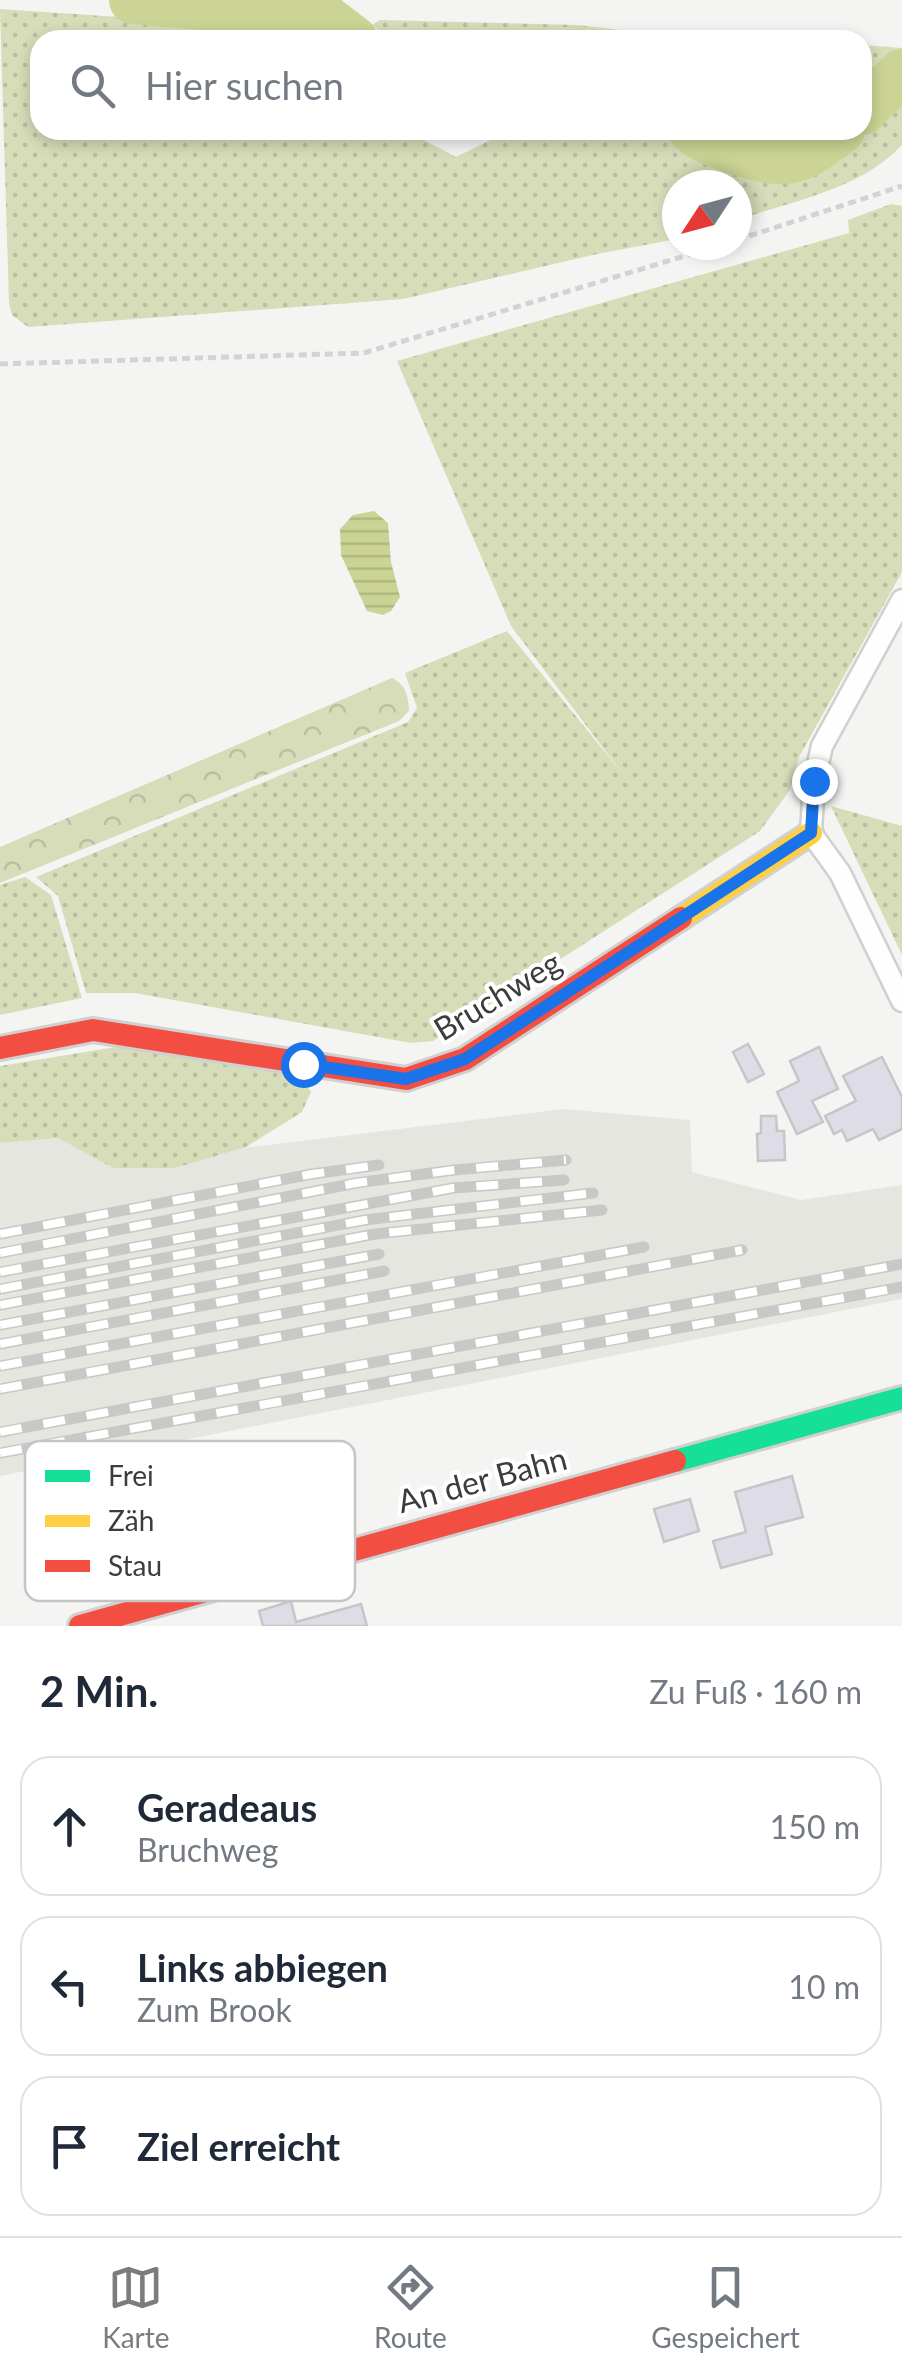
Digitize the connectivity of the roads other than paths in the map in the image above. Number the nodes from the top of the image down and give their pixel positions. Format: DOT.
graph roads {
  1 [pos="902,600"];
  2 [pos="811,833"];
  3 [pos="902,1002"];
  4 [pos="0,1048"];
  5 [pos="902,1398"];
  6 [pos="355,1550"];
  7 [pos="170,1601"];
  8 [pos="80,1626"];
  1 -- 2 [label="street"];
  2 -- 3 [label="street"];
  2 -- 4 [label="street, Bruchweg"];
  5 -- 6 [label="street, An der Bahn"];
  7 -- 8 [label="street, An der Bahn"];
}
